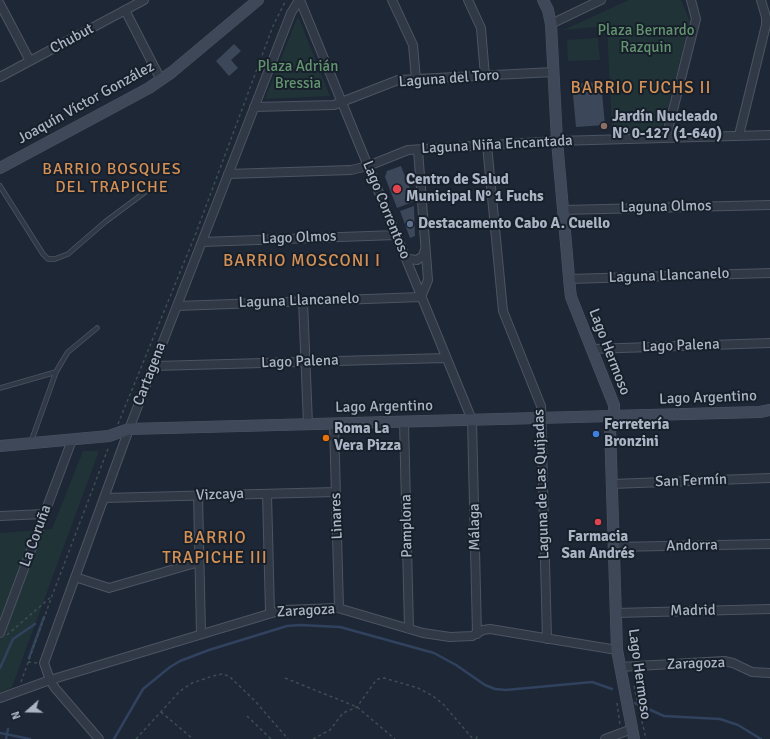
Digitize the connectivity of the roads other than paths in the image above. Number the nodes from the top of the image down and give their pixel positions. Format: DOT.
graph roads {
  1 [pos="144,0"];
  2 [pos="258,0"];
  3 [pos="300,0"];
  4 [pos="392,0"];
  5 [pos="468,0"];
  6 [pos="543,0"];
  7 [pos="602,0"];
  8 [pos="690,0"];
  9 [pos="762,0"];
  10 [pos="0,4"];
  11 [pos="125,10"];
  12 [pos="551,24"];
  13 [pos="30,61"];
  14 [pos="553,72"];
  15 [pos="485,76"];
  16 [pos="0,77"];
  17 [pos="416,79"];
  18 [pos="161,80"];
  19 [pos="342,102"];
  20 [pos="254,107"];
  21 [pos="739,135"];
  22 [pos="770,135"];
  23 [pos="666,138"];
  24 [pos="557,141"];
  25 [pos="487,145"];
  26 [pos="418,150"];
  27 [pos="1,165"];
  28 [pos="368,166"];
  29 [pos="228,174"];
  30 [pos="0,186"];
  31 [pos="148,190"];
  32 [pos="770,205"];
  33 [pos="563,210"];
  34 [pos="396,235"];
  35 [pos="202,242"];
  36 [pos="425,244"];
  37 [pos="404,256"];
  38 [pos="770,273"];
  39 [pos="568,279"];
  40 [pos="421,297"];
  41 [pos="303,301"];
  42 [pos="177,306"];
  43 [pos="97,328"];
  44 [pos="770,343"];
  45 [pos="592,349"];
  46 [pos="446,358"];
  47 [pos="305,362"];
  48 [pos="154,366"];
  49 [pos="56,372"];
  50 [pos="0,388"];
  51 [pos="770,410"];
  52 [pos="614,416"];
  53 [pos="542,418"];
  54 [pos="472,420"];
  55 [pos="404,422"];
  56 [pos="308,424"];
  57 [pos="334,424"];
  58 [pos="129,429"];
  59 [pos="72,440"];
  60 [pos="30,444"];
  61 [pos="0,446"];
  62 [pos="770,478"];
  63 [pos="612,484"];
  64 [pos="336,492"];
  65 [pos="267,494"];
  66 [pos="198,495"];
  67 [pos="104,498"];
  68 [pos="44,514"];
  69 [pos="0,516"];
  70 [pos="770,544"];
  71 [pos="614,547"];
  72 [pos="199,562"];
  73 [pos="75,577"];
  74 [pos="339,608"];
  75 [pos="770,609"];
  76 [pos="270,613"];
  77 [pos="616,613"];
  78 [pos="409,629"];
  79 [pos="201,634"];
  80 [pos="477,634"];
  81 [pos="3,635"];
  82 [pos="547,639"];
  83 [pos="617,650"];
  84 [pos="620,667"];
  85 [pos="770,673"];
  86 [pos="50,680"];
  87 [pos="0,698"];
  88 [pos="629,734"];
  89 [pos="99,739"];
  90 [pos="605,739"];
  1 -- 11 [label="street, Chubut"];
  2 -- 18 [label="street, Joaquín Víctor González"];
  3 -- 19 [label="street, Lago Correntoso"];
  3 -- 20 [label="street, Cartagena"];
  4 -- 17 [label="street"];
  5 -- 15 [label="street"];
  6 -- 12 [label="street, Lago Hermoso"];
  7 -- 12 [label="street"];
  8 -- 23 [label="street"];
  9 -- 21 [label="street"];
  10 -- 13 [label="street"];
  11 -- 13 [label="street, Chubut"];
  11 -- 18 [label="street"];
  12 -- 14 [label="street, Lago Hermoso"];
  13 -- 16 [label="street, Chubut"];
  14 -- 15 [label="street, Laguna del Toro"];
  14 -- 24 [label="street, Lago Hermoso"];
  15 -- 17 [label="street, Laguna del Toro"];
  17 -- 19 [label="street, Laguna del Toro"];
  18 -- 27 [label="street, Joaquín Víctor González"];
  19 -- 20 [label="street, Laguna del Toro"];
  19 -- 28 [label="street, Lago Correntoso"];
  20 -- 29 [label="street, Cartagena"];
  21 -- 22 [label="street, Laguna Niña Encantada"];
  21 -- 23 [label="street, Laguna Niña Encantada"];
  23 -- 24 [label="street, Laguna Niña Encantada"];
  24 -- 25 [label="street, Laguna Niña Encantada"];
  24 -- 33 [label="street, Lago Hermoso"];
  25 -- 26 [label="street, Laguna Niña Encantada"];
  25 -- 53 [label="street, Laguna de Las Quijadas"];
  26 -- 28 [label="street, Laguna Niña Encantada"];
  26 -- 36 [label="street"];
  28 -- 29 [label="street, Laguna Niña Encantada"];
  28 -- 34 [label="street, Lago Correntoso"];
  29 -- 35 [label="street, Cartagena"];
  30 -- 31 [label="lane"];
  32 -- 33 [label="street, Laguna Olmos"];
  33 -- 39 [label="street, Lago Hermoso"];
  34 -- 35 [label="street, Lago Olmos"];
  34 -- 37 [label="street, Lago Correntoso"];
  35 -- 42 [label="street, Cartagena"];
  36 -- 37 [label="street"];
  36 -- 40 [label="street"];
  37 -- 40 [label="street, Lago Correntoso"];
  38 -- 39 [label="street, Laguna Llancanelo"];
  39 -- 45 [label="street, Lago Hermoso"];
  40 -- 41 [label="street, Laguna Llancanelo"];
  40 -- 46 [label="street, Lago Correntoso"];
  41 -- 42 [label="street, Laguna Llancanelo"];
  41 -- 47 [label="street"];
  42 -- 48 [label="street, Cartagena"];
  43 -- 49 [label="lane"];
  44 -- 45 [label="street, Lago Palena"];
  45 -- 52 [label="street, Lago Hermoso"];
  46 -- 47 [label="street, Lago Palena"];
  46 -- 54 [label="street, Lago Correntoso"];
  47 -- 48 [label="street, Lago Palena"];
  47 -- 56 [label="street"];
  48 -- 58 [label="street, Cartagena"];
  49 -- 50 [label="lane"];
  49 -- 60 [label="lane"];
  51 -- 52 [label="street, Lago Argentino"];
  52 -- 53 [label="street, Lago Argentino"];
  52 -- 63 [label="street, Lago Hermoso"];
  53 -- 54 [label="street, Lago Argentino"];
  53 -- 82 [label="street, Laguna de Las Quijadas"];
  54 -- 55 [label="street, Lago Argentino"];
  54 -- 80 [label="street, Málaga"];
  55 -- 57 [label="street, Lago Argentino"];
  55 -- 78 [label="street, Pamplona"];
  56 -- 57 [label="street, Lago Argentino"];
  56 -- 58 [label="street, Lago Argentino"];
  57 -- 64 [label="street, Linares"];
  58 -- 59 [label="street, Lago Argentino"];
  58 -- 67 [label="street, Cartagena"];
  59 -- 60 [label="street, Lago Argentino"];
  59 -- 68 [label="street, La Coruña"];
  60 -- 61 [label="street, Lago Argentino"];
  62 -- 63 [label="street, San Fermín"];
  63 -- 71 [label="street, Lago Hermoso"];
  64 -- 65 [label="street, Vizcaya"];
  64 -- 74 [label="street, Linares"];
  65 -- 66 [label="street, Vizcaya"];
  65 -- 76 [label="street"];
  66 -- 67 [label="street, Vizcaya"];
  66 -- 72 [label="street"];
  67 -- 73 [label="street, Cartagena"];
  68 -- 69 [label="street"];
  68 -- 81 [label="street, La Coruña"];
  70 -- 71 [label="street, Andorra"];
  71 -- 77 [label="street, Lago Hermoso"];
  72 -- 73 [label="street"];
  72 -- 79 [label="street"];
  73 -- 86 [label="street, Cartagena"];
  74 -- 76 [label="street, Zaragoza"];
  74 -- 78 [label="street, Zaragoza"];
  75 -- 77 [label="street, Madrid"];
  76 -- 79 [label="street, Zaragoza"];
  77 -- 83 [label="street, Lago Hermoso"];
  78 -- 80 [label="street, Zaragoza"];
  79 -- 86 [label="street, Zaragoza"];
  80 -- 82 [label="street, Zaragoza"];
  82 -- 83 [label="street, Zaragoza"];
  83 -- 84 [label="street, Lago Hermoso"];
  84 -- 85 [label="street, Zaragoza"];
  84 -- 88 [label="street, Lago Hermoso"];
  86 -- 87 [label="street, Zaragoza"];
  86 -- 89 [label="street, Cartagena"];
  88 -- 90 [label="street"];
}
